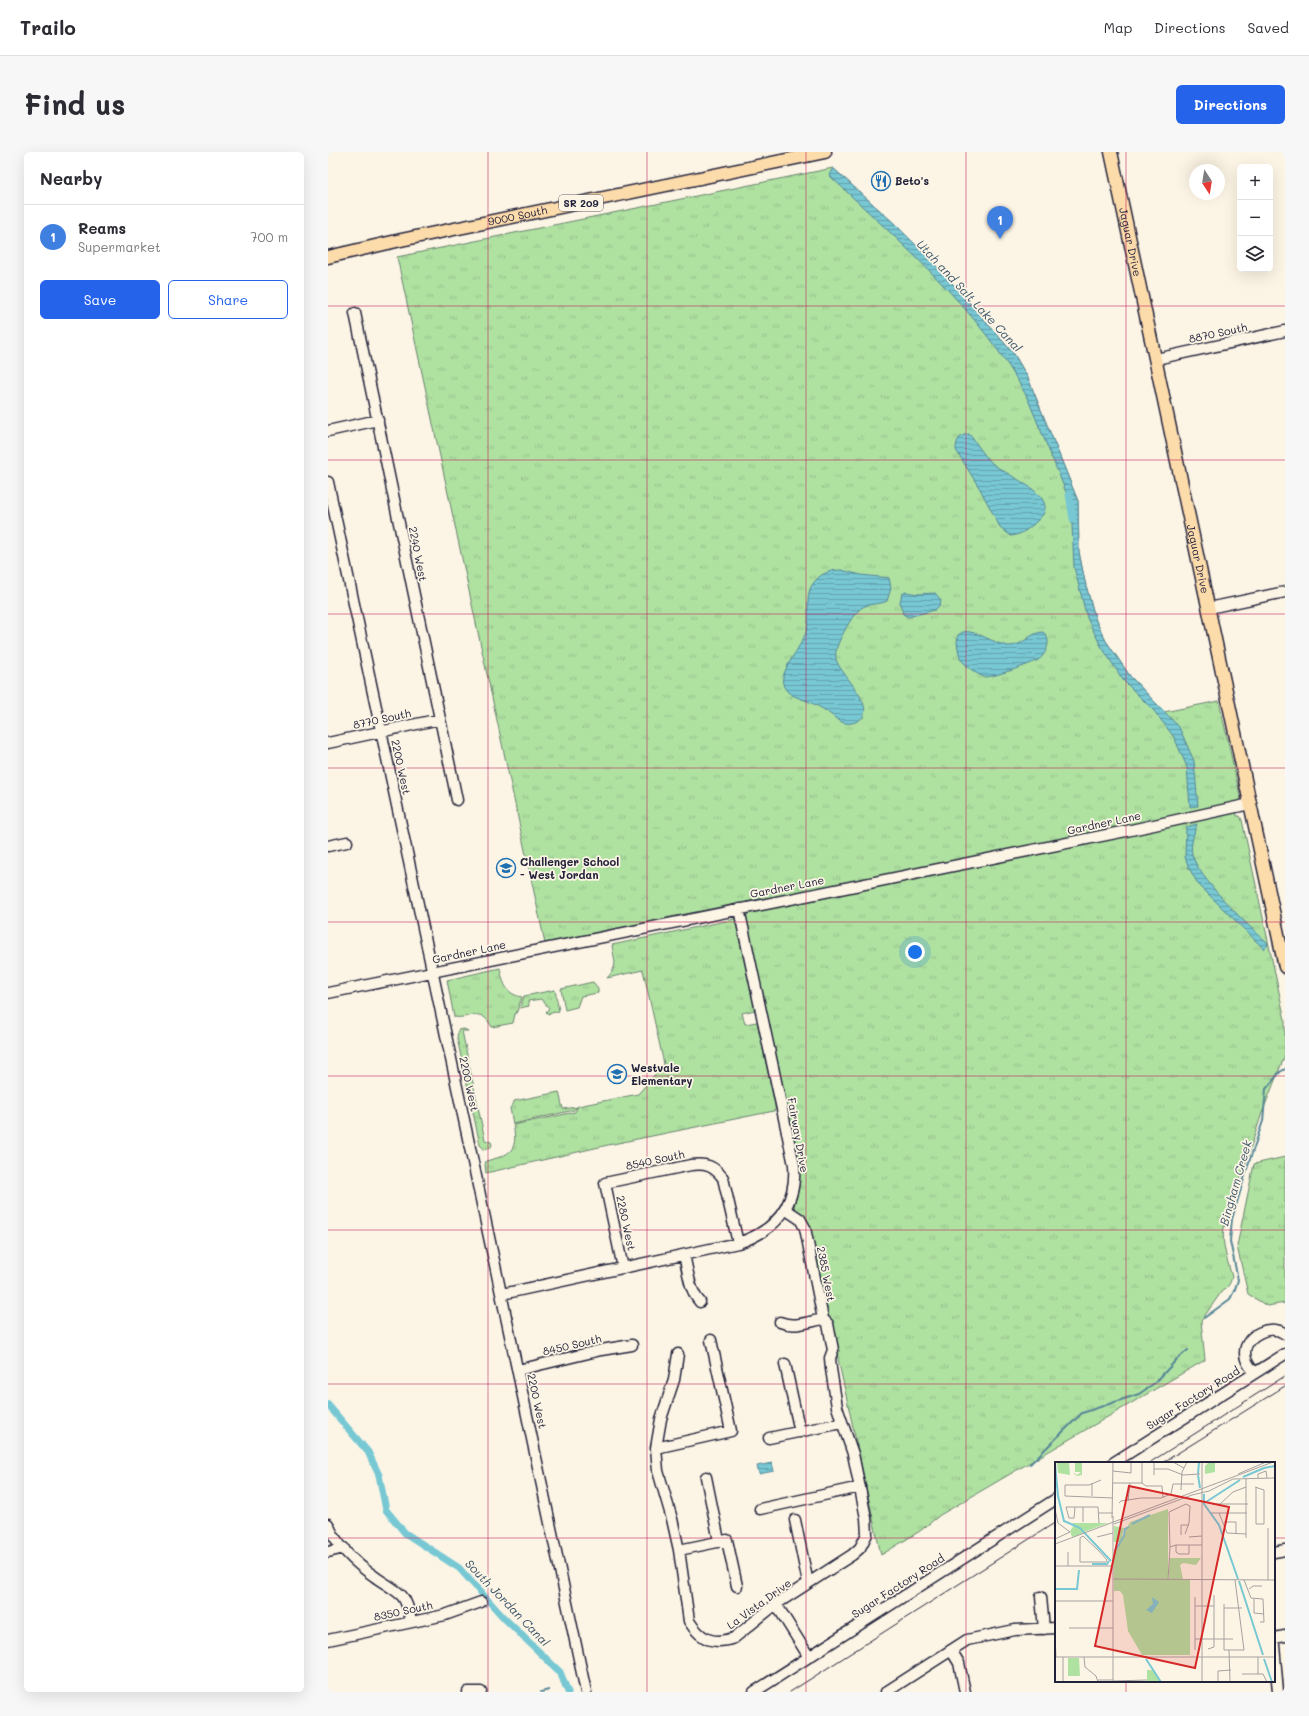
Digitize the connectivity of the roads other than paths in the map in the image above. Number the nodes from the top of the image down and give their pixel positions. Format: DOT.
graph roads {
  1 [pos="825,152"];
  2 [pos="1111,152"];
  3 [pos="328,257"];
  4 [pos="355,313"];
  5 [pos="1285,331"];
  6 [pos="1156,359"];
  7 [pos="378,420"];
  8 [pos="328,431"];
  9 [pos="328,482"];
  10 [pos="1285,592"];
  11 [pos="1209,608"];
  12 [pos="440,719"];
  13 [pos="382,732"];
  14 [pos="328,743"];
  15 [pos="457,800"];
  16 [pos="1250,804"];
  17 [pos="347,842"];
  18 [pos="328,846"];
  19 [pos="739,909"];
  20 [pos="1280,925"];
  21 [pos="1285,966"];
  22 [pos="433,971"];
  23 [pos="328,993"];
  24 [pos="605,1183"];
  25 [pos="785,1209"];
  26 [pos="738,1243"];
  27 [pos="684,1255"];
  28 [pos="623,1268"];
  29 [pos="502,1294"];
  30 [pos="700,1302"];
  31 [pos="823,1319"];
  32 [pos="780,1322"];
  33 [pos="1285,1334"];
  34 [pos="712,1340"];
  35 [pos="632,1345"];
  36 [pos="833,1350"];
  37 [pos="678,1354"];
  38 [pos="1285,1354"];
  39 [pos="785,1364"];
  40 [pos="518,1370"];
  41 [pos="1254,1373"];
  42 [pos="842,1423"];
  43 [pos="800,1432"];
  44 [pos="769,1438"];
  45 [pos="656,1448"];
  46 [pos="1115,1462"];
  47 [pos="706,1477"];
  48 [pos="860,1487"];
  49 [pos="1055,1501"];
  50 [pos="760,1509"];
  51 [pos="795,1520"];
  52 [pos="328,1524"];
  53 [pos="723,1540"];
  54 [pos="344,1548"];
  55 [pos="679,1550"];
  56 [pos="1285,1550"];
  57 [pos="328,1552"];
  58 [pos="1275,1552"];
  59 [pos="808,1583"];
  60 [pos="737,1586"];
  61 [pos="1041,1597"];
  62 [pos="481,1602"];
  63 [pos="776,1604"];
  64 [pos="411,1622"];
  65 [pos="1055,1628"];
  66 [pos="1044,1630"];
  67 [pos="1285,1636"];
  68 [pos="1275,1638"];
  69 [pos="328,1640"];
  70 [pos="951,1650"];
  71 [pos="809,1657"];
  72 [pos="1275,1657"];
  73 [pos="468,1692"];
  74 [pos="481,1692"];
  75 [pos="586,1692"];
  76 [pos="754,1692"];
  77 [pos="886,1692"];
  78 [pos="965,1692"];
  79 [pos="1278,1692"];
  1 -- 3 [label="main road, 9000 South / SR 209"];
  2 -- 6 [label="main road, Jaguar Drive"];
  4 -- 7 [label="street, 2240 West"];
  5 -- 6 [label="street, 8870 South"];
  6 -- 11 [label="main road, Jaguar Drive"];
  7 -- 8 [label="street"];
  7 -- 12 [label="street, 2240 West"];
  9 -- 13 [label="street, 2200 West"];
  10 -- 11 [label="street"];
  11 -- 16 [label="main road, Jaguar Drive"];
  12 -- 13 [label="street, 8770 South"];
  12 -- 15 [label="street, 2240 West"];
  13 -- 14 [label="street, 8770 South"];
  13 -- 22 [label="street, 2200 West"];
  16 -- 19 [label="street, Gardner Lane"];
  16 -- 20 [label="main road, Jaguar Drive"];
  17 -- 18 [label="street"];
  19 -- 22 [label="street, Gardner Lane"];
  19 -- 25 [label="street, Fairway Drive"];
  20 -- 21 [label="main road, Jaguar Drive"];
  22 -- 23 [label="street, Gardner Lane"];
  22 -- 29 [label="street, 2200 West"];
  24 -- 26 [label="street, 8540 South"];
  24 -- 28 [label="street, 2280 West"];
  25 -- 26 [label="street, Fairway Drive"];
  25 -- 31 [label="street, 2385 West"];
  26 -- 27 [label="street, Fairway Drive"];
  27 -- 28 [label="street, Fairway Drive"];
  27 -- 30 [label="street"];
  28 -- 29 [label="street, Fairway Drive"];
  29 -- 40 [label="street, 2200 West"];
  31 -- 32 [label="street"];
  31 -- 36 [label="street, 2385 West"];
  33 -- 41 [label="street"];
  34 -- 45 [label="street"];
  35 -- 40 [label="street, 8450 South"];
  36 -- 42 [label="street, La Vista Drive"];
  37 -- 45 [label="street, La Vista Drive"];
  38 -- 41 [label="street, Sugar Factory Road"];
  39 -- 43 [label="street"];
  40 -- 75 [label="street, 2200 West"];
  41 -- 46 [label="street, Sugar Factory Road"];
  42 -- 43 [label="street"];
  42 -- 48 [label="street, La Vista Drive"];
  43 -- 44 [label="street"];
  45 -- 55 [label="street, La Vista Drive"];
  47 -- 53 [label="street"];
  48 -- 50 [label="street"];
  48 -- 59 [label="street, La Vista Drive"];
  49 -- 71 [label="street, Sugar Factory Road"];
  51 -- 59 [label="street"];
  52 -- 54 [label="street"];
  53 -- 55 [label="street"];
  53 -- 60 [label="street"];
  54 -- 57 [label="street"];
  54 -- 64 [label="street"];
  55 -- 63 [label="street, La Vista Drive"];
  56 -- 58 [label="street"];
  59 -- 63 [label="street, La Vista Drive"];
  61 -- 66 [label="street"];
  62 -- 64 [label="street, 8350 South"];
  63 -- 71 [label="street"];
  64 -- 69 [label="street, 8350 South"];
  65 -- 66 [label="street"];
  66 -- 70 [label="street"];
  67 -- 68 [label="street"];
  70 -- 77 [label="street"];
  70 -- 78 [label="street"];
  71 -- 76 [label="street, Sugar Factory Road"];
  72 -- 79 [label="street"];
  73 -- 74 [label="street"];
}
